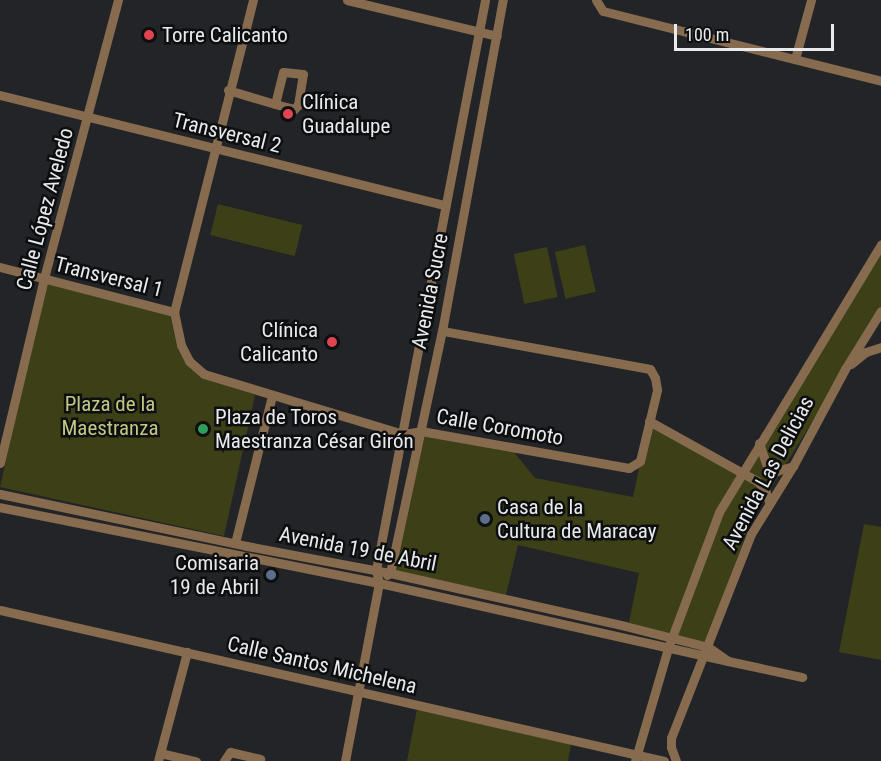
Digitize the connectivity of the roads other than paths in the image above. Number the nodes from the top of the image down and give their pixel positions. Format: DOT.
graph roads {
  1 [pos="118,0"];
  2 [pos="253,0"];
  3 [pos="347,0"];
  4 [pos="485,0"];
  5 [pos="503,0"];
  6 [pos="811,0"];
  7 [pos="596,2"];
  8 [pos="478,32"];
  9 [pos="497,36"];
  10 [pos="795,59"];
  11 [pos="881,81"];
  12 [pos="228,90"];
  13 [pos="0,94"];
  14 [pos="275,104"];
  15 [pos="89,116"];
  16 [pos="215,149"];
  17 [pos="446,205"];
  18 [pos="881,244"];
  19 [pos="0,267"];
  20 [pos="44,279"];
  21 [pos="881,311"];
  22 [pos="174,312"];
  23 [pos="442,331"];
  24 [pos="881,347"];
  25 [pos="845,369"];
  26 [pos="272,396"];
  27 [pos="649,421"];
  28 [pos="421,431"];
  29 [pos="403,434"];
  30 [pos="759,443"];
  31 [pos="0,463"];
  32 [pos="793,466"];
  33 [pos="742,471"];
  34 [pos="0,494"];
  35 [pos="769,502"];
  36 [pos="0,507"];
  37 [pos="235,543"];
  38 [pos="376,570"];
  39 [pos="390,573"];
  40 [pos="379,583"];
  41 [pos="0,610"];
  42 [pos="672,637"];
  43 [pos="708,647"];
  44 [pos="668,648"];
  45 [pos="187,652"];
  46 [pos="703,656"];
  47 [pos="728,661"];
  48 [pos="802,677"];
  49 [pos="358,692"];
  50 [pos="159,757"];
  51 [pos="635,758"];
  52 [pos="260,759"];
  53 [pos="196,761"];
  54 [pos="224,761"];
  55 [pos="345,761"];
  56 [pos="664,761"];
  57 [pos="676,761"];
  1 -- 15 [label="street, Calle López Aveledo"];
  2 -- 12 [label="street, Calle Coromoto"];
  3 -- 8 [label="street"];
  4 -- 8 [label="street, Avenida Sucre"];
  5 -- 9 [label="street, Avenida Sucre"];
  6 -- 10 [label="street"];
  7 -- 10 [label="street"];
  8 -- 9 [label="street"];
  8 -- 17 [label="street, Avenida Sucre"];
  9 -- 23 [label="street, Avenida Sucre"];
  10 -- 11 [label="street"];
  12 -- 14 [label="street"];
  12 -- 16 [label="street, Calle Coromoto"];
  13 -- 15 [label="street, Transversal 2"];
  15 -- 16 [label="street, Transversal 2"];
  15 -- 20 [label="street, Calle López Aveledo"];
  16 -- 17 [label="street, Transversal 2"];
  16 -- 22 [label="street, Calle Coromoto"];
  17 -- 29 [label="street, Avenida Sucre"];
  18 -- 30 [label="street, Avenida Las Delicias"];
  19 -- 20 [label="street, Transversal 1"];
  20 -- 22 [label="street, Transversal 1"];
  20 -- 31 [label="street, Calle López Aveledo"];
  21 -- 25 [label="street, Avenida Las Delicias"];
  22 -- 26 [label="street, Calle Coromoto"];
  23 -- 27 [label="street, Calle Coromoto"];
  23 -- 28 [label="street, Avenida Sucre"];
  24 -- 25 [label="street"];
  25 -- 32 [label="street, Avenida Las Delicias"];
  26 -- 29 [label="street, Calle Coromoto"];
  26 -- 37 [label="street"];
  27 -- 28 [label="street, Calle Coromoto"];
  27 -- 33 [label="street"];
  28 -- 29 [label="street, Calle Coromoto"];
  28 -- 39 [label="street, Avenida Sucre"];
  29 -- 38 [label="street, Avenida Sucre"];
  30 -- 32 [label="street"];
  30 -- 33 [label="street, Avenida Las Delicias"];
  32 -- 35 [label="street, Avenida Las Delicias"];
  33 -- 35 [label="street"];
  33 -- 42 [label="street, Avenida Las Delicias"];
  34 -- 37 [label="street, Avenida 19 de Abril"];
  35 -- 43 [label="street, Avenida Las Delicias"];
  36 -- 40 [label="street, Avenida 19 de Abril"];
  37 -- 38 [label="street, Avenida 19 de Abril"];
  38 -- 39 [label="street, Avenida 19 de Abril"];
  38 -- 40 [label="street, Avenida Sucre"];
  39 -- 40 [label="street"];
  39 -- 42 [label="street, Avenida 19 de Abril"];
  40 -- 44 [label="street, Avenida 19 de Abril"];
  40 -- 49 [label="street, Avenida Sucre"];
  41 -- 45 [label="street, Calle Santos Michelena"];
  42 -- 43 [label="street, Avenida 19 de Abril"];
  42 -- 44 [label="street, Avenida Las Delicias"];
  43 -- 46 [label="street, Avenida Las Delicias"];
  43 -- 47 [label="street, Avenida 19 de Abril"];
  44 -- 46 [label="street, Avenida 19 de Abril"];
  44 -- 51 [label="street"];
  45 -- 49 [label="street, Calle Santos Michelena"];
  45 -- 50 [label="street"];
  46 -- 47 [label="street, Avenida 19 de Abril"];
  46 -- 57 [label="street, Avenida Las Delicias"];
  47 -- 48 [label="street, Avenida 19 de Abril"];
  49 -- 51 [label="street, Calle Santos Michelena"];
  49 -- 55 [label="street, Avenida Sucre"];
  50 -- 53 [label="street"];
  51 -- 56 [label="street, Calle Santos Michelena"];
  52 -- 54 [label="street"];
}
